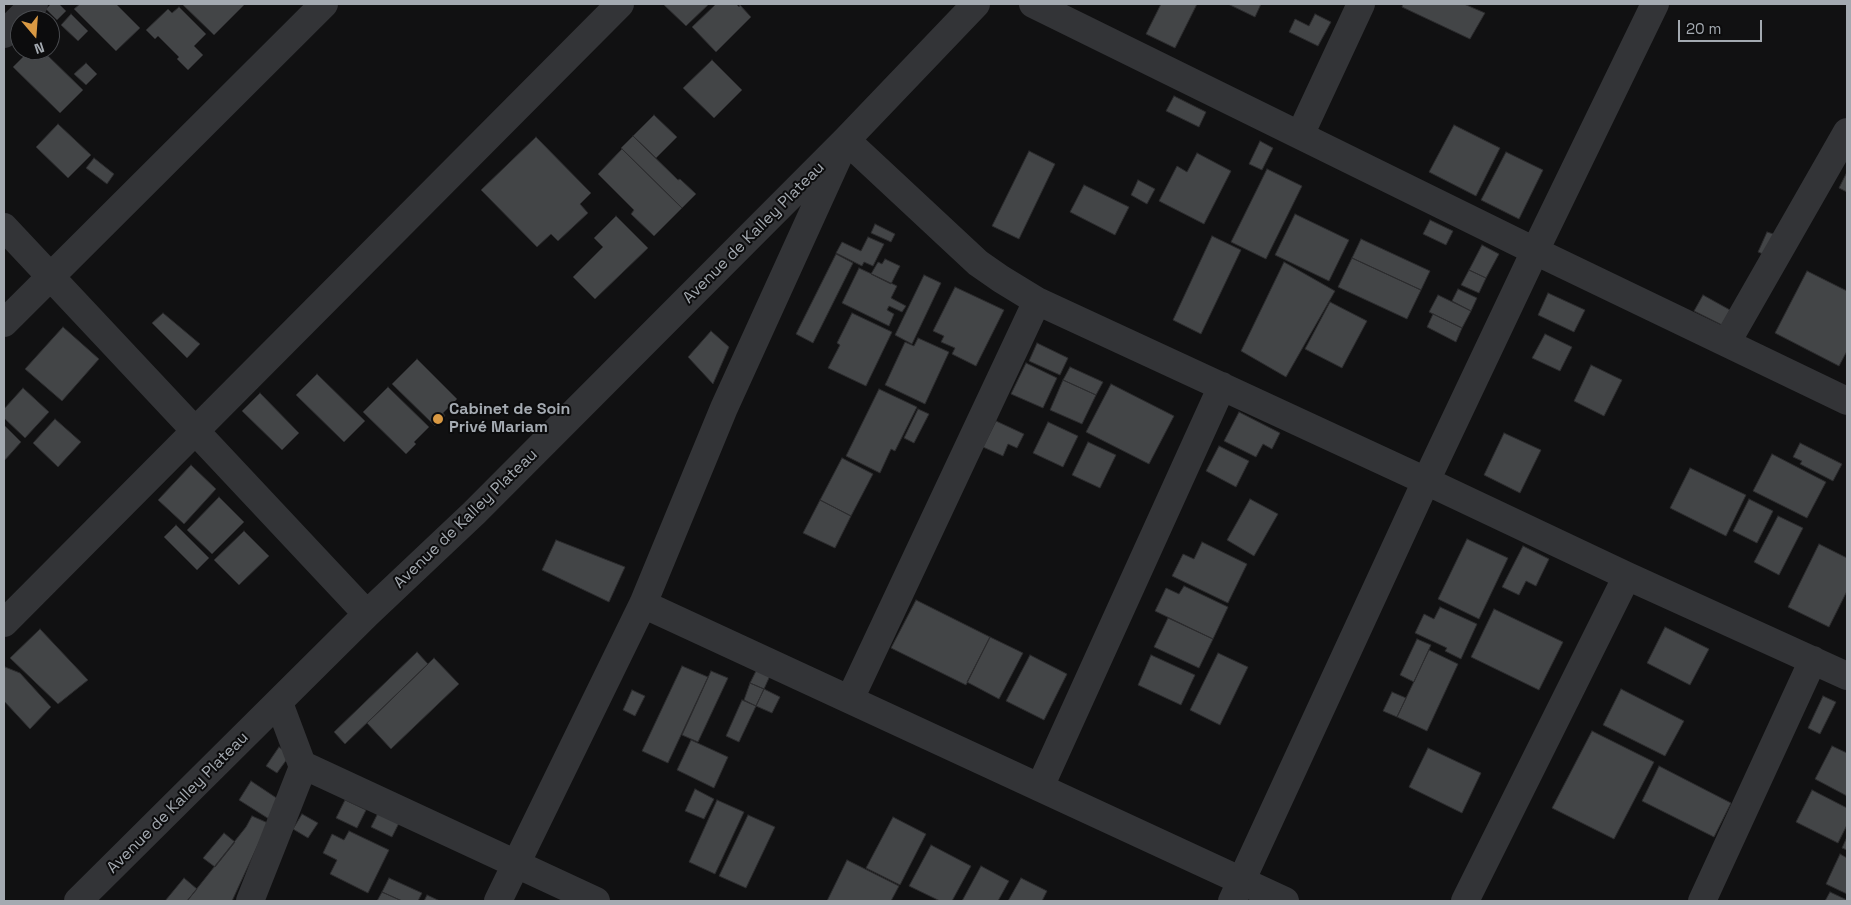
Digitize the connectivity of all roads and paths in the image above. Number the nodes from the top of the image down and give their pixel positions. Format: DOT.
graph roads {
  1 [pos="34,4"];
  2 [pos="324,4"];
  3 [pos="620,4"];
  4 [pos="976,4"];
  5 [pos="1033,4"];
  6 [pos="1361,4"];
  7 [pos="1655,4"];
  8 [pos="4,34"];
  9 [pos="1847,132"];
  10 [pos="1300,135"];
  11 [pos="846,140"];
  12 [pos="4,227"];
  13 [pos="1535,251"];
  14 [pos="51,277"];
  15 [pos="1037,301"];
  16 [pos="4,324"];
  17 [pos="1727,342"];
  18 [pos="1222,386"];
  19 [pos="1847,401"];
  20 [pos="195,431"];
  21 [pos="1426,481"];
  22 [pos="1627,576"];
  23 [pos="643,604"];
  24 [pos="367,614"];
  25 [pos="4,623"];
  26 [pos="1813,660"];
  27 [pos="1847,676"];
  28 [pos="850,700"];
  29 [pos="279,703"];
  30 [pos="303,765"];
  31 [pos="1040,788"];
  32 [pos="516,864"];
  33 [pos="1237,891"];
  34 [pos="78,901"];
  35 [pos="250,901"];
  36 [pos="498,901"];
  37 [pos="596,901"];
  38 [pos="1285,901"];
  39 [pos="1465,901"];
  40 [pos="1702,901"];
  1 -- 8 [label="street"];
  2 -- 14 [label="street"];
  3 -- 20 [label="street"];
  4 -- 11 [label="street, Avenue de Kalley Plateau"];
  5 -- 10 [label="street"];
  6 -- 10 [label="street"];
  7 -- 13 [label="street"];
  9 -- 17 [label="street"];
  10 -- 13 [label="street"];
  11 -- 15 [label="street"];
  11 -- 23 [label="street"];
  11 -- 24 [label="street, Avenue de Kalley Plateau"];
  12 -- 14 [label="street"];
  13 -- 17 [label="street"];
  13 -- 21 [label="street"];
  14 -- 16 [label="street"];
  14 -- 20 [label="street"];
  15 -- 18 [label="street"];
  15 -- 28 [label="street"];
  17 -- 19 [label="street"];
  18 -- 21 [label="street"];
  18 -- 31 [label="street"];
  20 -- 24 [label="street"];
  20 -- 25 [label="street"];
  21 -- 22 [label="street"];
  21 -- 33 [label="street"];
  22 -- 26 [label="street"];
  22 -- 39 [label="street"];
  23 -- 28 [label="street"];
  23 -- 32 [label="street"];
  24 -- 29 [label="street, Avenue de Kalley Plateau"];
  26 -- 27 [label="street"];
  26 -- 40 [label="street"];
  28 -- 31 [label="street"];
  29 -- 30 [label="street"];
  29 -- 34 [label="street, Avenue de Kalley Plateau"];
  30 -- 32 [label="street"];
  30 -- 35 [label="street"];
  31 -- 33 [label="street"];
  32 -- 36 [label="street"];
  32 -- 37 [label="street"];
  33 -- 38 [label="street"];
}
